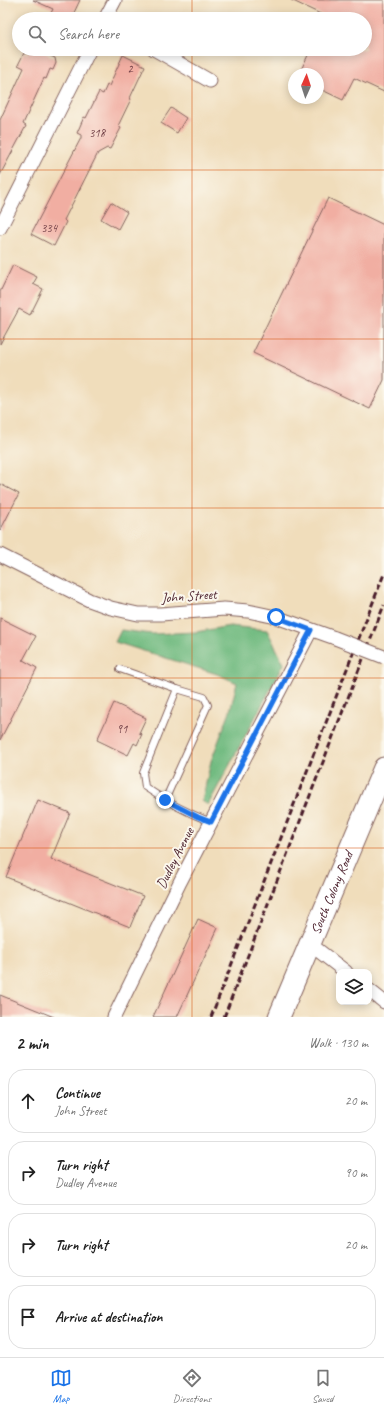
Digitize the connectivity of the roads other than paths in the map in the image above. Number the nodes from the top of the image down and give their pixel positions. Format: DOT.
graph roads {
  1 [pos="115,0"];
  2 [pos="109,12"];
  3 [pos="86,56"];
  4 [pos="166,56"];
  5 [pos="210,81"];
  6 [pos="0,228"];
  7 [pos="0,555"];
  8 [pos="311,630"];
  9 [pos="384,657"];
  10 [pos="120,669"];
  11 [pos="177,690"];
  12 [pos="384,768"];
  13 [pos="384,790"];
  14 [pos="165,800"];
  15 [pos="368,807"];
  16 [pos="211,822"];
  17 [pos="310,944"];
  18 [pos="342,969"];
  19 [pos="372,992"];
  20 [pos="384,1002"];
  21 [pos="114,1017"];
  22 [pos="279,1017"];
  1 -- 2 [label="street"];
  3 -- 6 [label="street"];
  4 -- 5 [label="street"];
  7 -- 8 [label="street, John Street"];
  8 -- 9 [label="street, John Street, bridge"];
  8 -- 16 [label="street, Dudley Avenue"];
  10 -- 11 [label="lane"];
  11 -- 14 [label="lane"];
  11 -- 14 [label="lane"];
  12 -- 15 [label="main road, South Colony Road"];
  13 -- 15 [label="street"];
  14 -- 16 [label="lane"];
  15 -- 17 [label="main road, South Colony Road"];
  16 -- 21 [label="street, Dudley Avenue"];
  17 -- 18 [label="street"];
  17 -- 22 [label="main road, South Colony Road"];
  19 -- 20 [label="street"];
}
